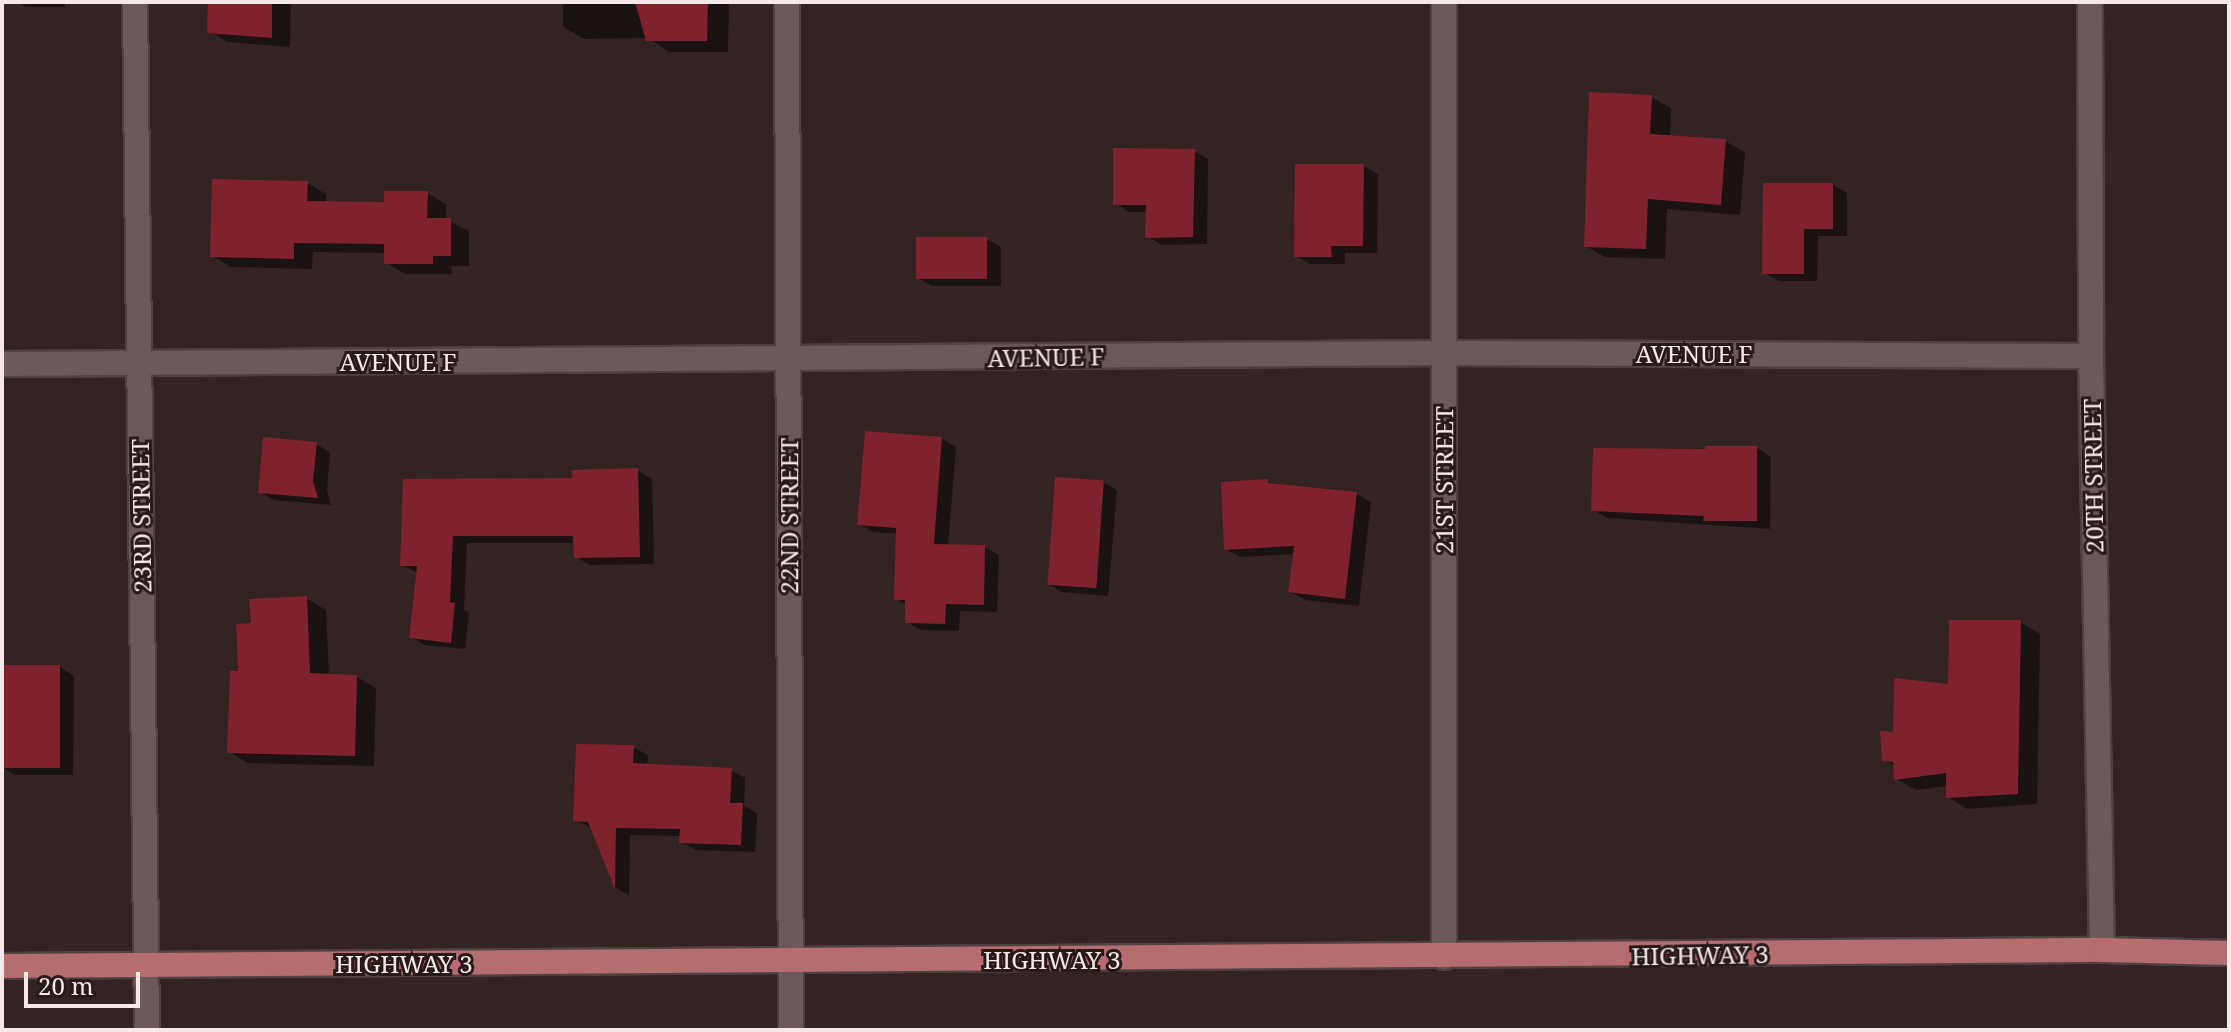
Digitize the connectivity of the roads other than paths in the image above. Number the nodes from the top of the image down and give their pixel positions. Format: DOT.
graph roads {
  1 [pos="135,2"];
  2 [pos="787,2"];
  3 [pos="1444,2"];
  4 [pos="2090,2"];
  5 [pos="1444,353"];
  6 [pos="2091,356"];
  7 [pos="788,359"];
  8 [pos="139,363"];
  9 [pos="2,364"];
  10 [pos="2102,950"];
  11 [pos="2229,953"];
  12 [pos="1444,957"];
  13 [pos="790,961"];
  14 [pos="146,965"];
  15 [pos="2,966"];
  16 [pos="147,1030"];
  17 [pos="791,1030"];
  1 -- 8 [label="street, 23RD STREET"];
  2 -- 7 [label="street, 22ND STREET"];
  3 -- 5 [label="street, 21ST STREET"];
  4 -- 6 [label="street, 20TH STREET"];
  5 -- 6 [label="street, AVENUE F"];
  5 -- 7 [label="street, AVENUE F"];
  5 -- 12 [label="street, 21ST STREET"];
  6 -- 10 [label="street, 20TH STREET"];
  7 -- 8 [label="street, AVENUE F"];
  7 -- 13 [label="street, 22ND STREET"];
  8 -- 9 [label="street, AVENUE F"];
  8 -- 14 [label="street, 23RD STREET"];
  10 -- 11 [label="main road, HIGHWAY 3"];
  10 -- 12 [label="main road, HIGHWAY 3"];
  12 -- 13 [label="main road, HIGHWAY 3"];
  13 -- 14 [label="main road, HIGHWAY 3"];
  13 -- 17 [label="street, 22ND STREET"];
  14 -- 15 [label="main road, HIGHWAY 3"];
  14 -- 16 [label="street, 23RD STREET"];
}
